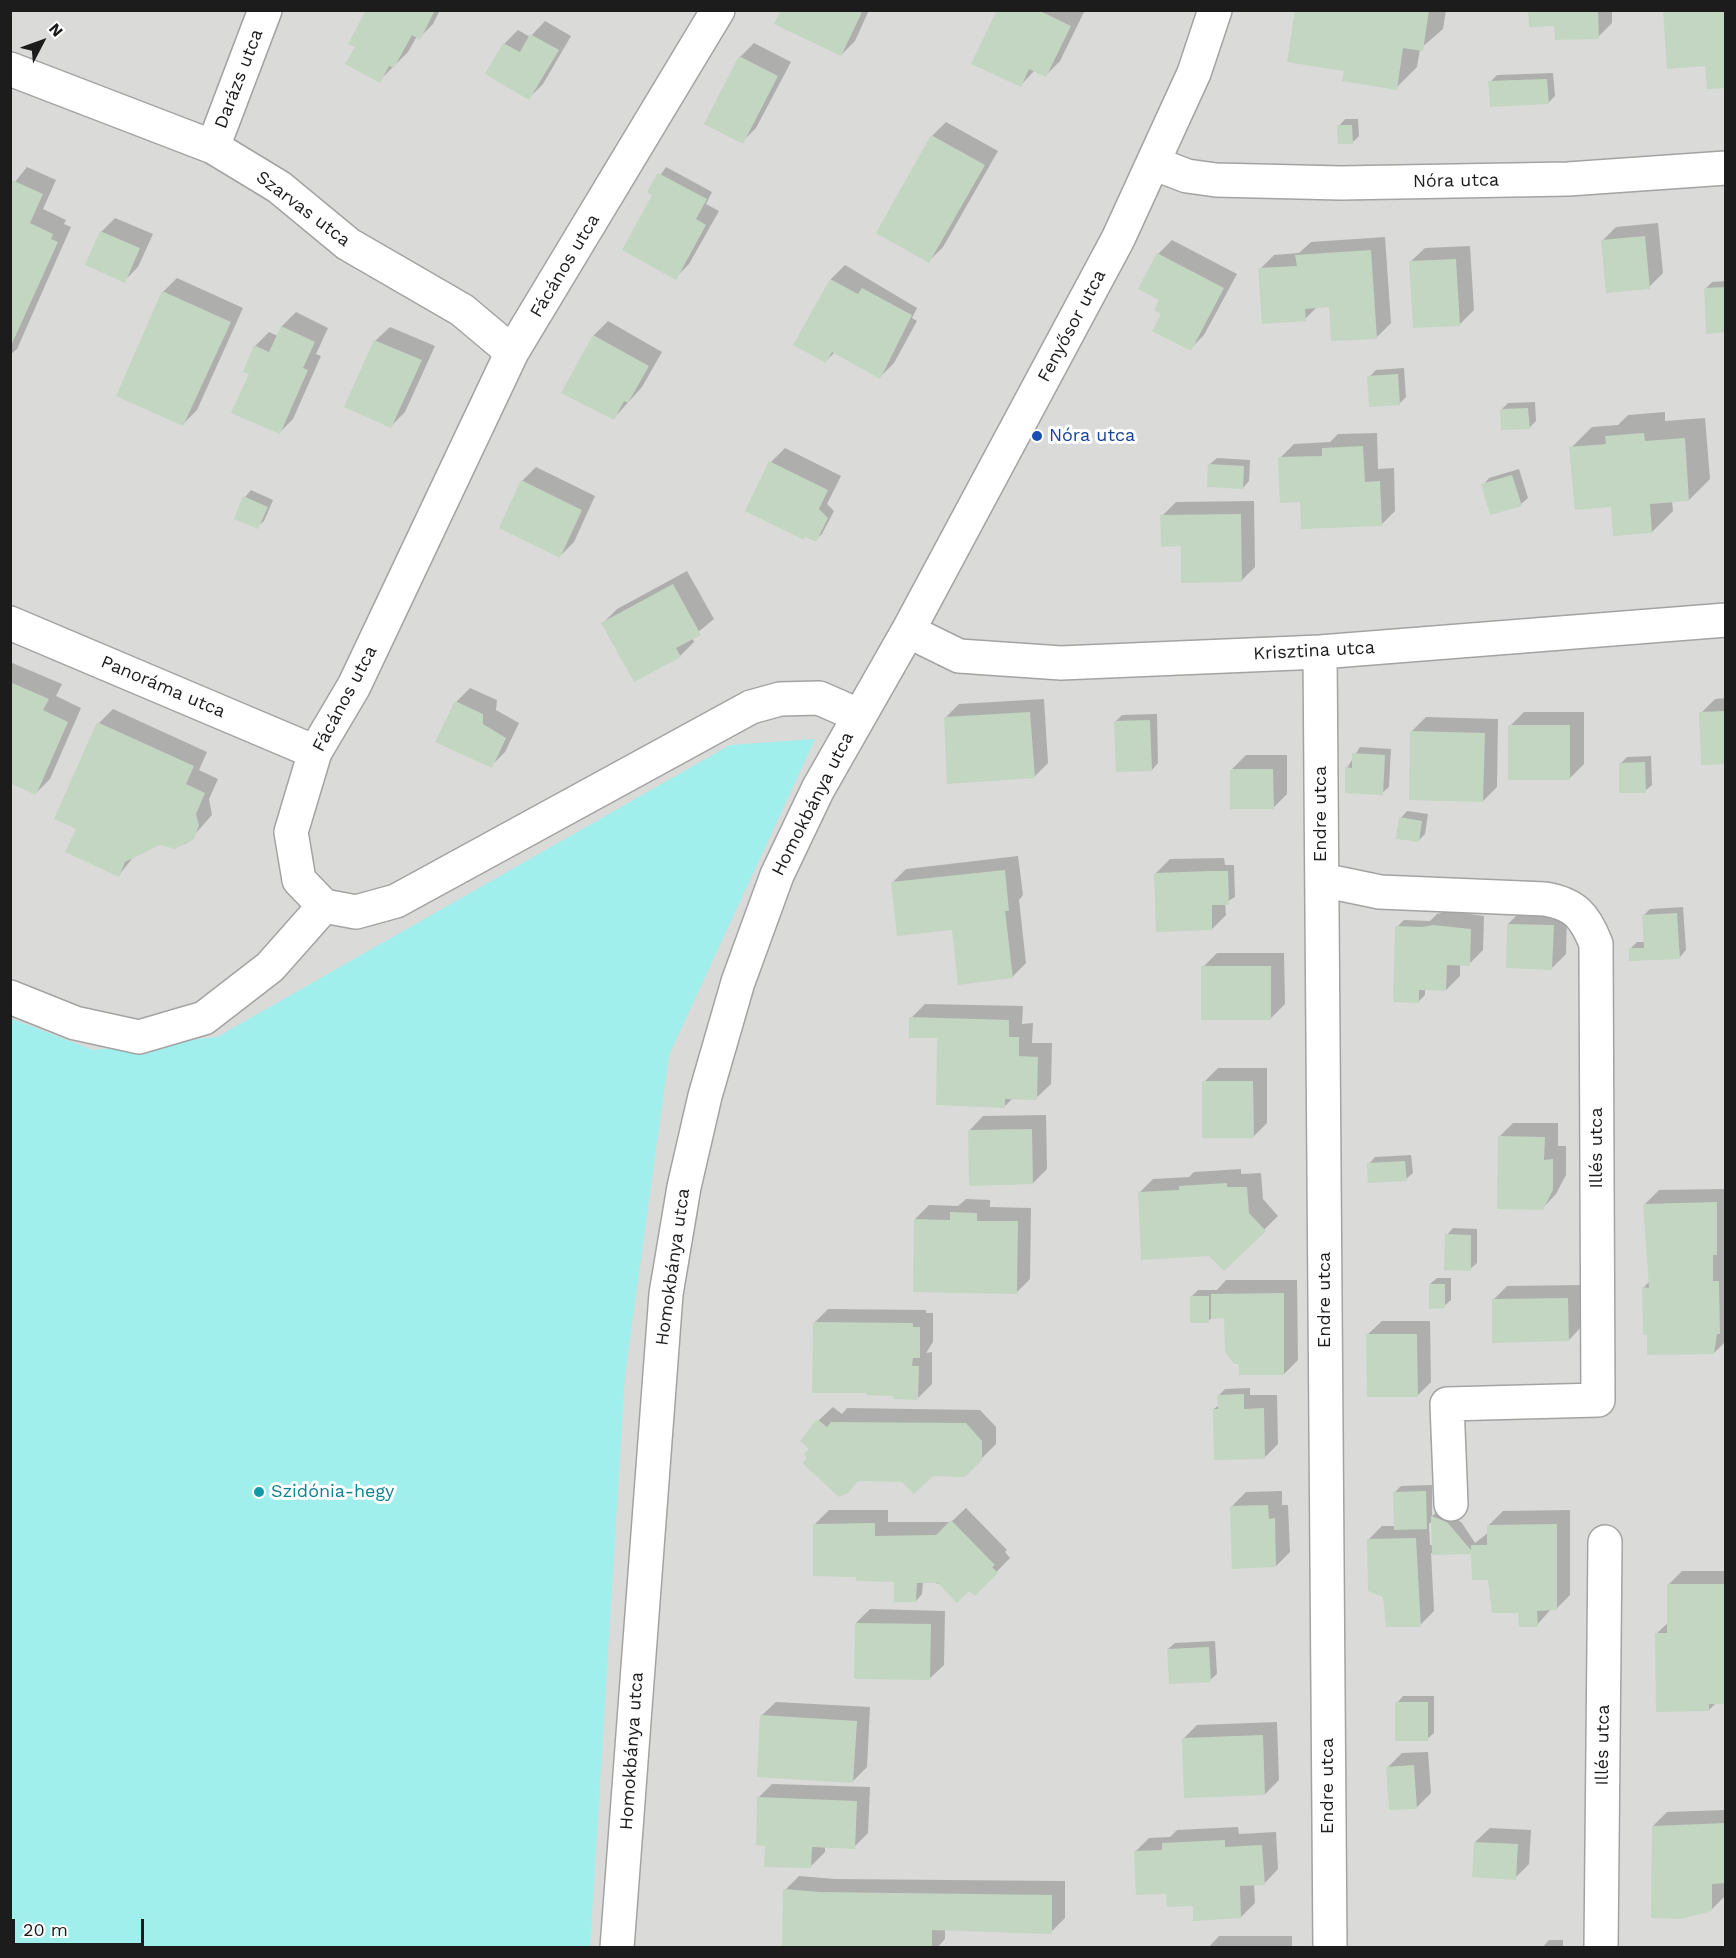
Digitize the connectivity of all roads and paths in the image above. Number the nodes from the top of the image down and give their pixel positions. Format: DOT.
graph roads {
  1 [pos="265,10"];
  2 [pos="718,10"];
  3 [pos="1215,10"];
  4 [pos="10,69"];
  5 [pos="213,147"];
  6 [pos="1153,163"];
  7 [pos="1725,168"];
  8 [pos="512,352"];
  9 [pos="1725,620"];
  10 [pos="10,622"];
  11 [pos="908,631"];
  12 [pos="1320,652"];
  13 [pos="858,715"];
  14 [pos="315,752"];
  15 [pos="1322,880"];
  16 [pos="324,906"];
  17 [pos="10,997"];
  18 [pos="1450,1504"];
  19 [pos="1605,1542"];
  20 [pos="617,1947"];
  21 [pos="1330,1947"];
  22 [pos="1601,1947"];
  1 -- 5 [label="street, Darázs utca"];
  2 -- 8 [label="street, Fácános utca"];
  3 -- 6 [label="street, Fenyősor utca"];
  4 -- 5 [label="street, Szarvas utca"];
  5 -- 8 [label="street, Szarvas utca"];
  6 -- 7 [label="street, Nóra utca"];
  6 -- 11 [label="street, Fenyősor utca"];
  8 -- 14 [label="street, Fácános utca"];
  9 -- 12 [label="street, Krisztina utca"];
  10 -- 14 [label="street, Panoráma utca"];
  11 -- 12 [label="street, Krisztina utca"];
  11 -- 13 [label="street, Homokbánya utca"];
  12 -- 15 [label="street, Endre utca"];
  13 -- 16 [label="street"];
  13 -- 20 [label="street, Homokbánya utca"];
  14 -- 16 [label="street, Fácános utca"];
  15 -- 18 [label="street, Illés utca"];
  15 -- 21 [label="street, Endre utca"];
  16 -- 17 [label="street"];
  19 -- 22 [label="street, Illés utca"];
}
